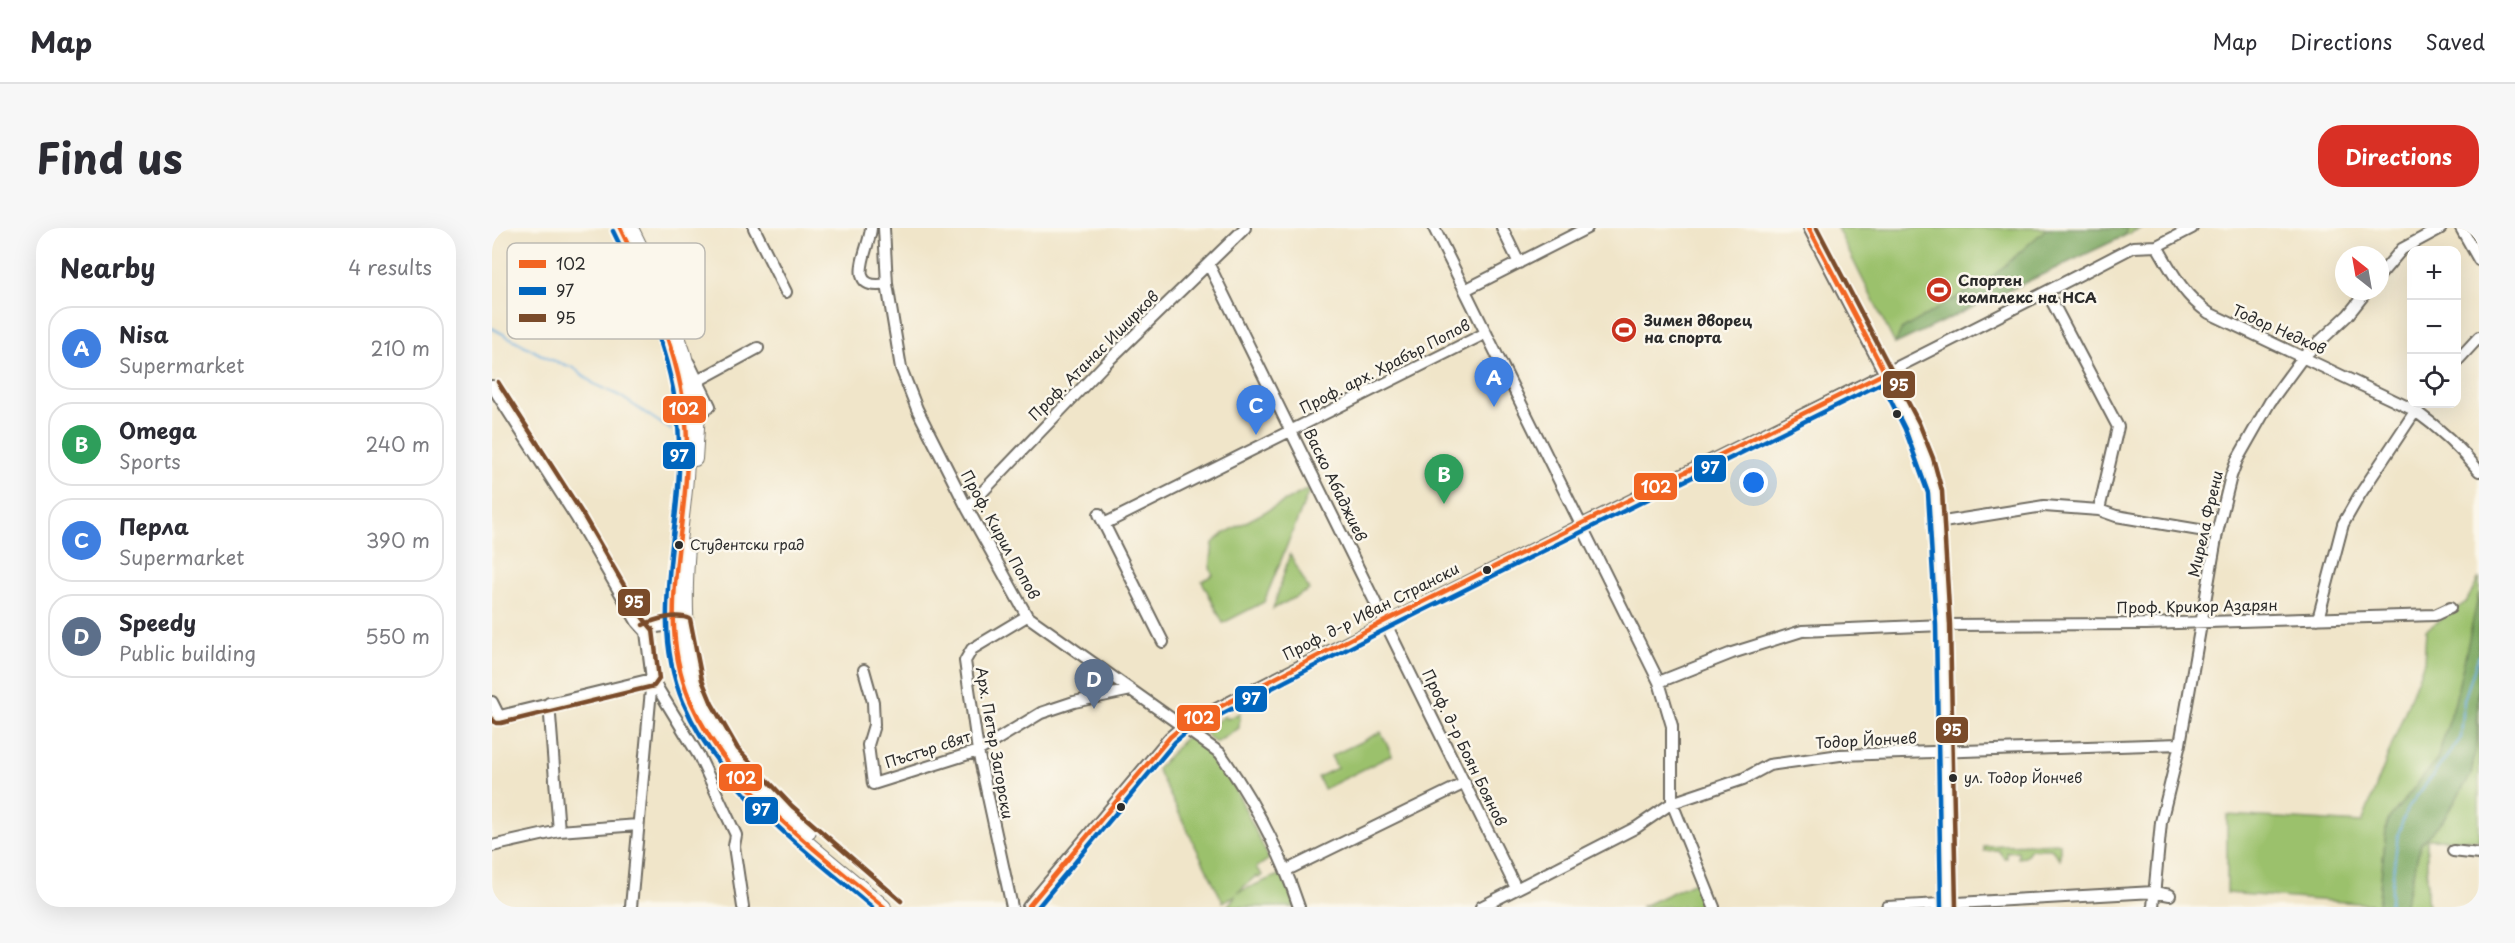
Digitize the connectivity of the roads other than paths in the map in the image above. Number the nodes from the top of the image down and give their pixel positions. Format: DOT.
graph roads {
  1 [pos="754,228"];
  2 [pos="871,228"];
  3 [pos="884,228"];
  4 [pos="1245,228"];
  5 [pos="1434,228"];
  6 [pos="1502,228"];
  7 [pos="1587,228"];
  8 [pos="1809,228"];
  9 [pos="2193,228"];
  10 [pos="2441,228"];
  11 [pos="2461,228"];
  12 [pos="625,229"];
  13 [pos="631,243"];
  14 [pos="633,243"];
  15 [pos="2157,246"];
  16 [pos="2479,260"];
  17 [pos="1519,262"];
  18 [pos="2389,264"];
  19 [pos="1209,265"];
  20 [pos="887,284"];
  21 [pos="1465,290"];
  22 [pos="786,292"];
  23 [pos="2047,292"];
  24 [pos="2360,300"];
  25 [pos="1486,333"];
  26 [pos="2479,337"];
  27 [pos="668,339"];
  28 [pos="679,339"];
  29 [pos="758,348"];
  30 [pos="684,354"];
  31 [pos="2303,357"];
  32 [pos="2461,357"];
  33 [pos="1885,373"];
  34 [pos="699,380"];
  35 [pos="492,386"];
  36 [pos="2407,403"];
  37 [pos="2416,408"];
  38 [pos="2418,408"];
  39 [pos="691,412"];
  40 [pos="1292,430"];
  41 [pos="2479,471"];
  42 [pos="967,508"];
  43 [pos="2099,510"];
  44 [pos="1581,523"];
  45 [pos="1937,523"];
  46 [pos="2217,533"];
  47 [pos="2450,608"];
  48 [pos="1027,616"];
  49 [pos="2318,619"];
  50 [pos="1385,621"];
  51 [pos="2201,622"];
  52 [pos="680,624"];
  53 [pos="1943,625"];
  54 [pos="646,632"];
  55 [pos="1163,642"];
  56 [pos="864,670"];
  57 [pos="652,679"];
  58 [pos="1659,682"];
  59 [pos="1131,690"];
  60 [pos="492,702"];
  61 [pos="549,703"];
  62 [pos="495,717"];
  63 [pos="1183,726"];
  64 [pos="2180,744"];
  65 [pos="978,751"];
  66 [pos="1946,753"];
  67 [pos="1465,783"];
  68 [pos="1672,803"];
  69 [pos="638,825"];
  70 [pos="559,831"];
  71 [pos="492,846"];
  72 [pos="2453,850"];
  73 [pos="2479,854"];
  74 [pos="1287,870"];
  75 [pos="1516,888"];
  76 [pos="2154,892"];
  77 [pos="2170,895"];
  78 [pos="1949,905"];
  79 [pos="631,907"];
  80 [pos="743,907"];
  81 [pos="884,907"];
  82 [pos="896,907"];
  83 [pos="1012,907"];
  84 [pos="1028,907"];
  85 [pos="1299,907"];
  86 [pos="1481,907"];
  87 [pos="1714,907"];
  88 [pos="1887,907"];
  89 [pos="2153,907"];
  1 -- 22 [label="street"];
  2 -- 20 [label="street"];
  3 -- 20 [label="street, Проф. Кирил Попов"];
  4 -- 19 [label="street, Проф. Атанас Иширков"];
  5 -- 21 [label="street"];
  6 -- 17 [label="street"];
  7 -- 17 [label="street"];
  8 -- 33 [label="street"];
  9 -- 15 [label="street, Проф. д-р Иван Странски"];
  10 -- 18 [label="street"];
  11 -- 16 [label="street"];
  12 -- 13 [label="main road"];
  12 -- 14 [label="main road"];
  15 -- 23 [label="street, Проф. д-р Иван Странски"];
  15 -- 31 [label="street, Тодор Недков"];
  17 -- 21 [label="street"];
  19 -- 40 [label="street, Васко Абаджиев"];
  19 -- 42 [label="street, Проф. Атанас Иширков"];
  20 -- 42 [label="street, Проф. Кирил Попов"];
  21 -- 25 [label="street"];
  23 -- 33 [label="street, Проф. д-р Иван Странски"];
  23 -- 43 [label="street"];
  24 -- 31 [label="street, Мирела Френи"];
  25 -- 40 [label="street, Проф. арх. Храбър Попов"];
  25 -- 44 [label="street"];
  26 -- 32 [label="street"];
  27 -- 39 [label="main road"];
  28 -- 30 [label="main road"];
  29 -- 34 [label="street"];
  30 -- 34 [label="street"];
  30 -- 39 [label="main road"];
  31 -- 36 [label="street, Тодор Недков"];
  31 -- 46 [label="street, Мирела Френи"];
  33 -- 44 [label="street, Проф. д-р Иван Странски"];
  33 -- 45 [label="street"];
  34 -- 39 [label="street"];
  35 -- 54 [label="street"];
  37 -- 49 [label="street"];
  38 -- 41 [label="street, Тодор Недков"];
  39 -- 52 [label="main road"];
  40 -- 50 [label="street, Васко Абаджиев"];
  40 -- 55 [label="street, Проф. арх. Храбър Попов"];
  42 -- 48 [label="street, Проф. Кирил Попов"];
  43 -- 45 [label="street"];
  43 -- 46 [label="street"];
  44 -- 50 [label="street, Проф. д-р Иван Странски"];
  44 -- 58 [label="street"];
  45 -- 53 [label="street"];
  46 -- 51 [label="street, Мирела Френи"];
  47 -- 49 [label="street, Проф. Крикор Азарян"];
  48 -- 59 [label="street, Проф. Кирил Попов"];
  48 -- 65 [label="street, Арх. Петър Загорски"];
  49 -- 51 [label="street, Проф. Крикор Азарян"];
  50 -- 63 [label="street, Проф. д-р Иван Странски"];
  50 -- 67 [label="street, Проф. д-р Боян Боянов"];
  51 -- 53 [label="street, Проф. Крикор Азарян"];
  51 -- 64 [label="street, Мирела Френи"];
  52 -- 54 [label="street"];
  52 -- 81 [label="main road"];
  52 -- 82 [label="main road"];
  53 -- 58 [label="street, Проф. Крикор Азарян"];
  53 -- 66 [label="street"];
  54 -- 57 [label="street"];
  56 -- 65 [label="street, Пъстър свят"];
  57 -- 61 [label="street"];
  57 -- 69 [label="street"];
  57 -- 80 [label="street"];
  58 -- 68 [label="street"];
  59 -- 63 [label="street, Проф. Кирил Попов"];
  59 -- 65 [label="street, Пъстър свят"];
  60 -- 62 [label="street"];
  61 -- 62 [label="street"];
  61 -- 70 [label="street"];
  63 -- 74 [label="street, Проф. Кирил Попов"];
  63 -- 84 [label="street, Проф. д-р Иван Странски"];
  64 -- 66 [label="street, Тодор Йончев"];
  64 -- 76 [label="street, Мирела Френи"];
  65 -- 83 [label="street, Арх. Петър Загорски"];
  66 -- 68 [label="street, Тодор Йончев"];
  66 -- 78 [label="street"];
  67 -- 74 [label="street"];
  67 -- 75 [label="street, Проф. д-р Боян Боянов"];
  68 -- 75 [label="street, Тодор Йончев"];
  68 -- 87 [label="street"];
  69 -- 70 [label="street"];
  69 -- 79 [label="street"];
  70 -- 71 [label="street"];
  72 -- 73 [label="street"];
  74 -- 85 [label="street, Проф. Кирил Попов"];
  75 -- 86 [label="street, Тодор Йончев"];
  76 -- 77 [label="street"];
  76 -- 78 [label="street"];
  76 -- 89 [label="street, Мирела Френи"];
  78 -- 88 [label="street"];
}
